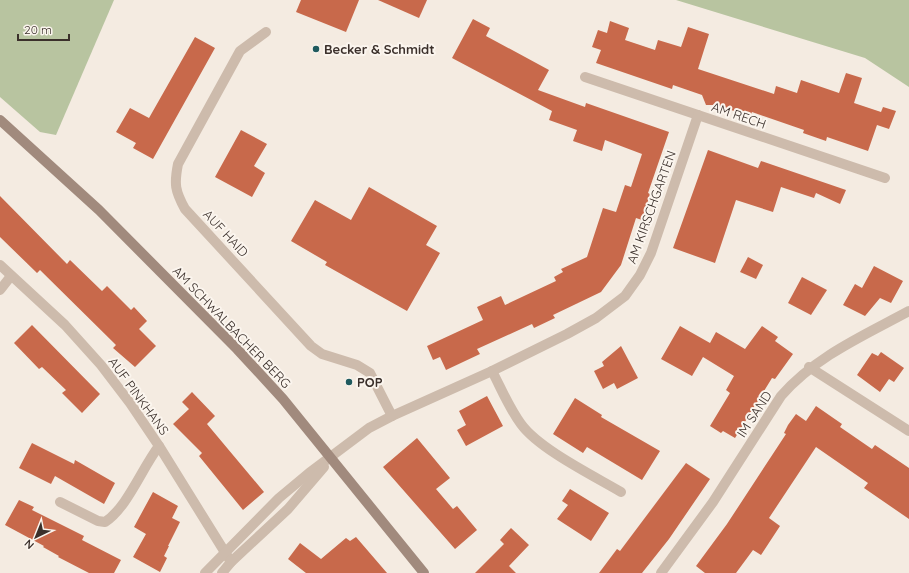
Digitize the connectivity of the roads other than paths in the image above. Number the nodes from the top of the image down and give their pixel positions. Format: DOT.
graph roads {
  1 [pos="266,32"];
  2 [pos="585,77"];
  3 [pos="698,115"];
  4 [pos="0,120"];
  5 [pos="886,178"];
  6 [pos="0,266"];
  7 [pos="11,276"];
  8 [pos="0,290"];
  9 [pos="909,311"];
  10 [pos="809,367"];
  11 [pos="492,370"];
  12 [pos="392,416"];
  13 [pos="909,431"];
  14 [pos="159,446"];
  15 [pos="330,459"];
  16 [pos="621,492"];
  17 [pos="60,502"];
  18 [pos="224,554"];
  19 [pos="231,562"];
  20 [pos="205,573"];
  21 [pos="222,573"];
  22 [pos="424,573"];
  23 [pos="661,573"];
  1 -- 12 [label="street, AUF HAID"];
  2 -- 3 [label="street, AM RECH"];
  3 -- 5 [label="street, AM RECH"];
  3 -- 11 [label="street, AM KIRSCHGARTEN"];
  4 -- 15 [label="main road, AM SCHWALBACHER BERG"];
  6 -- 7 [label="street, AUF PINKHANS"];
  7 -- 8 [label="street"];
  7 -- 14 [label="street, AUF PINKHANS"];
  9 -- 10 [label="street, IM SAND"];
  10 -- 13 [label="street"];
  10 -- 23 [label="street, IM SAND"];
  11 -- 12 [label="street, AM KIRSCHGARTEN"];
  11 -- 16 [label="street"];
  12 -- 15 [label="street, AM KIRSCHGARTEN"];
  14 -- 17 [label="street"];
  14 -- 18 [label="street, AUF PINKHANS"];
  15 -- 18 [label="street"];
  15 -- 19 [label="street"];
  15 -- 22 [label="main road, AM SCHWALBACHER BERG"];
  18 -- 19 [label="street, AUF PINKHANS"];
  18 -- 20 [label="street"];
  19 -- 21 [label="street"];
}
